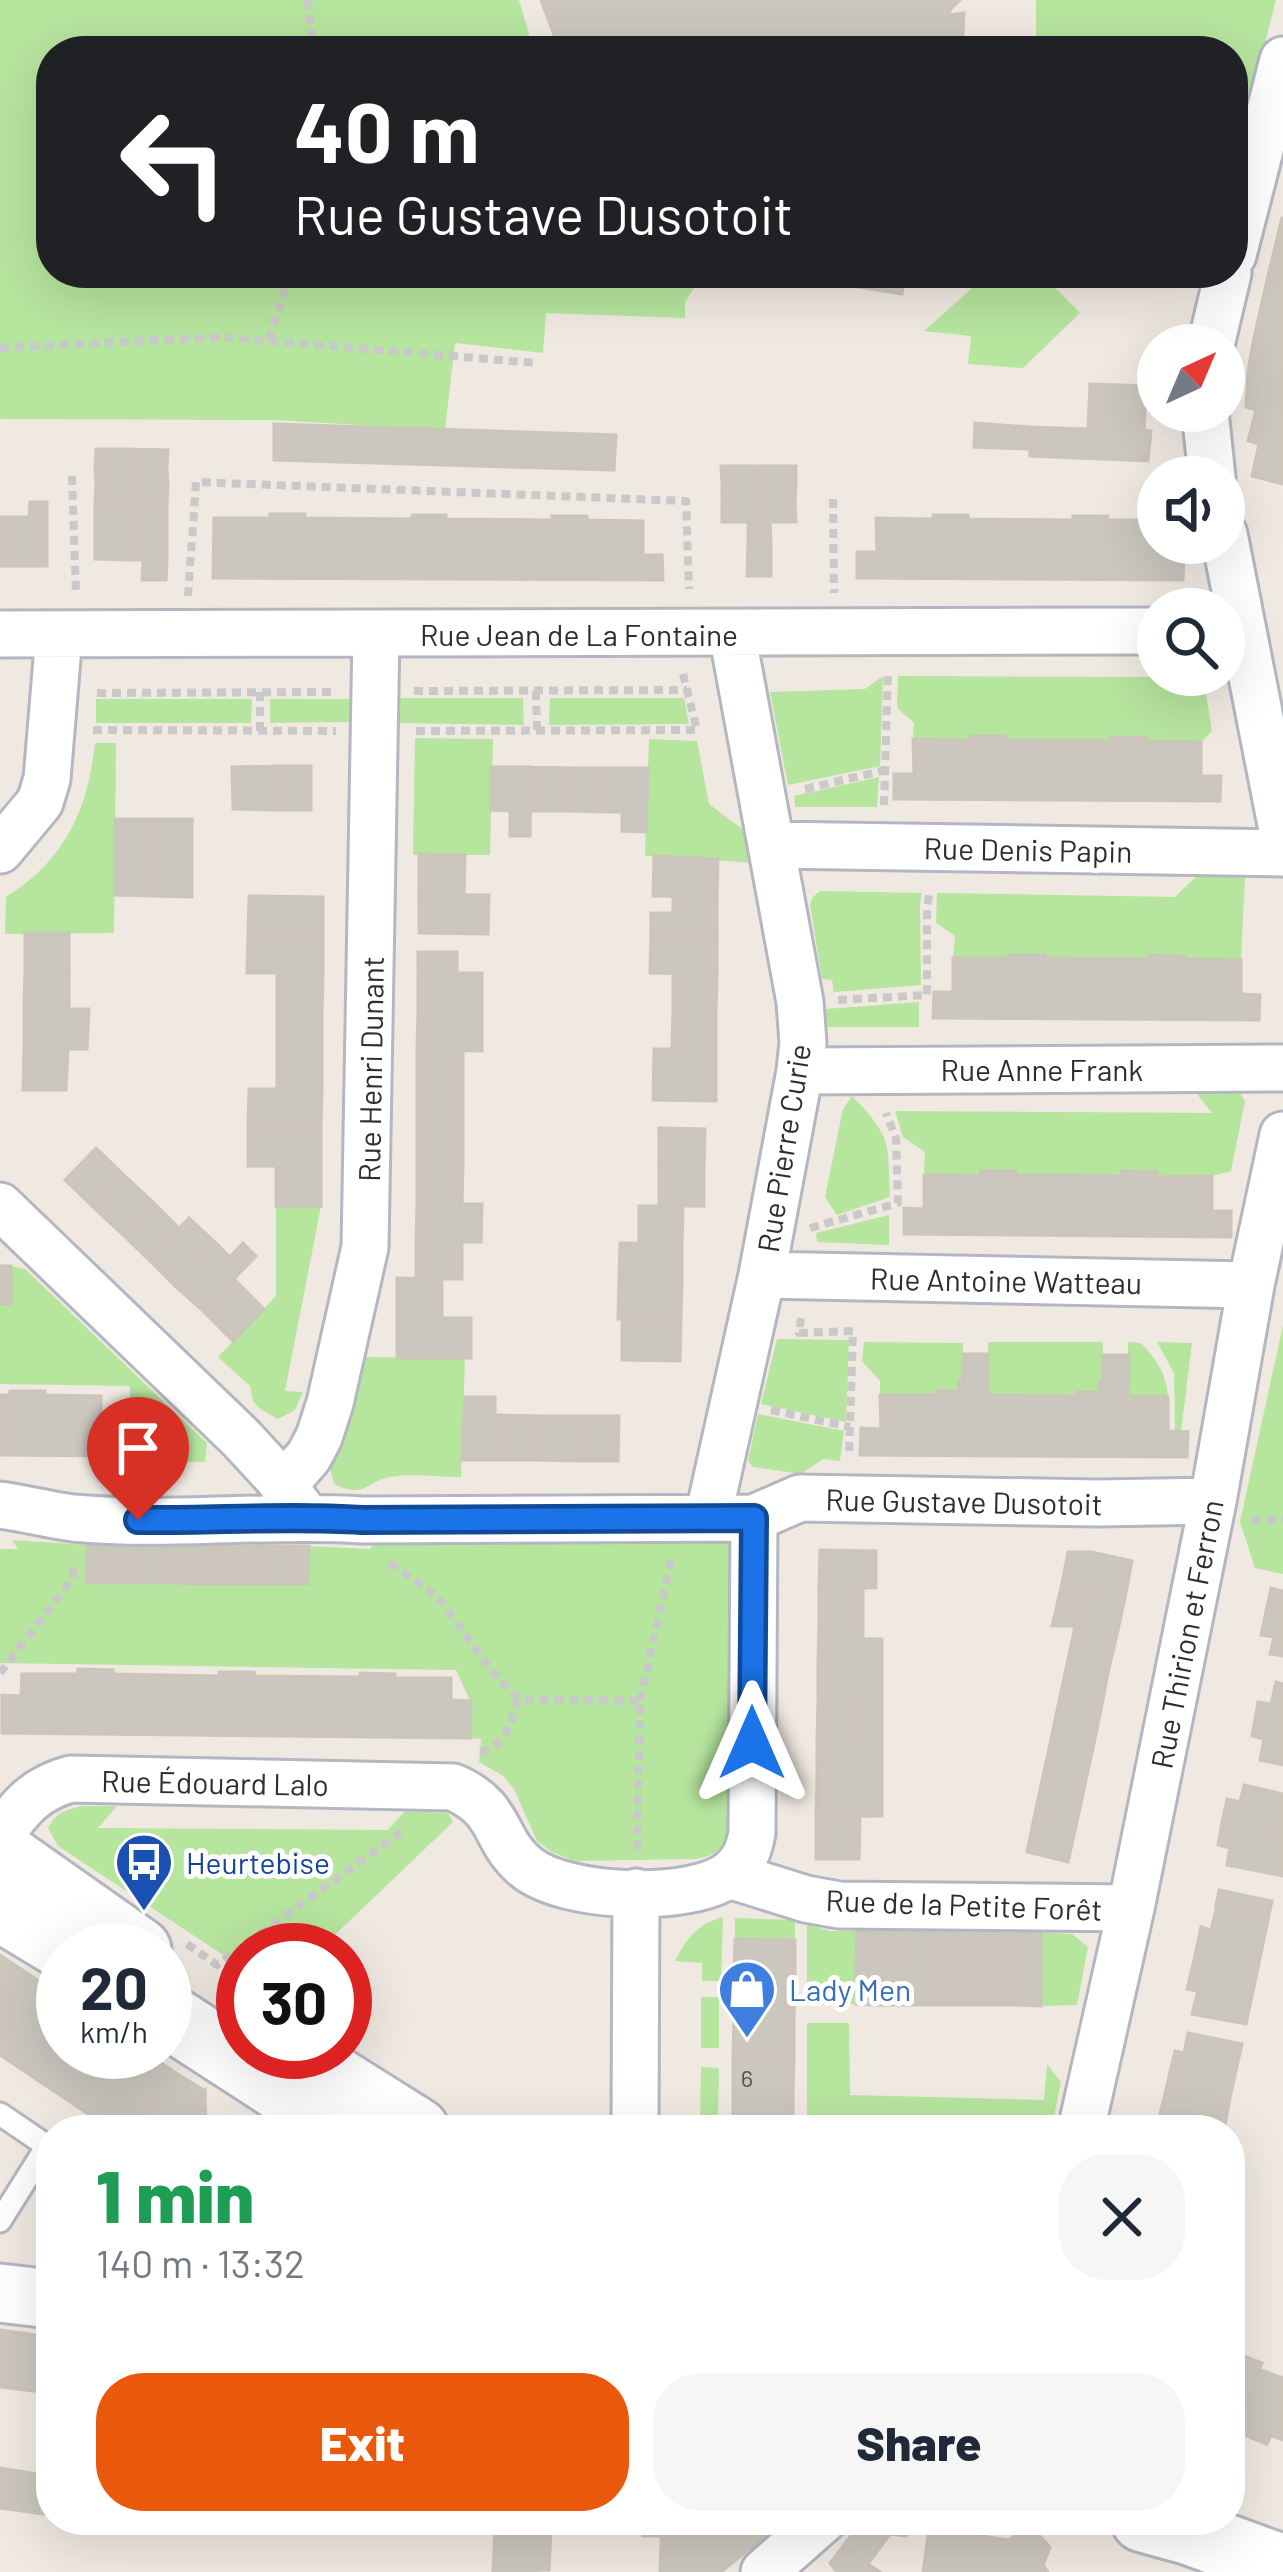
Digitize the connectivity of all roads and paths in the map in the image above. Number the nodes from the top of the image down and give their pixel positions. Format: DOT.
graph roads {
  1 [pos="308,0"];
  2 [pos="312,36"];
  3 [pos="1283,61"];
  4 [pos="1248,196"];
  5 [pos="285,288"];
  6 [pos="1224,288"];
  7 [pos="1216,324"];
  8 [pos="269,340"];
  9 [pos="0,348"];
  10 [pos="536,364"];
  11 [pos="71,476"];
  12 [pos="833,499"];
  13 [pos="1137,631"];
  14 [pos="711,633"];
  15 [pos="835,633"];
  16 [pos="0,634"];
  17 [pos="376,634"];
  18 [pos="69,635"];
  19 [pos="187,635"];
  20 [pos="1245,674"];
  21 [pos="686,690"];
  22 [pos="536,691"];
  23 [pos="260,692"];
  24 [pos="339,692"];
  25 [pos="410,692"];
  26 [pos="90,693"];
  27 [pos="260,731"];
  28 [pos="537,731"];
  29 [pos="885,770"];
  30 [pos="1281,816"];
  31 [pos="791,846"];
  32 [pos="0,850"];
  33 [pos="1283,853"];
  34 [pos="1283,1068"];
  35 [pos="800,1071"];
  36 [pos="850,1071"];
  37 [pos="1283,1136"];
  38 [pos="5,1219"];
  39 [pos="784,1275"];
  40 [pos="1251,1285"];
  41 [pos="848,1467"];
  42 [pos="295,1501"];
  43 [pos="1214,1501"];
  44 [pos="0,1504"];
  45 [pos="74,1518"];
  46 [pos="694,1518"];
  47 [pos="754,1518"];
  48 [pos="362,1520"];
  49 [pos="0,1673"];
  50 [pos="640,1701"];
  51 [pos="442,1787"];
  52 [pos="0,1836"];
  53 [pos="0,1852"];
  54 [pos="729,1875"];
  55 [pos="636,1892"];
  56 [pos="1131,1908"];
  57 [pos="0,1909"];
  58 [pos="115,1923"];
  59 [pos="36,1931"];
  60 [pos="192,1959"];
  61 [pos="192,1976"];
  62 [pos="216,1996"];
  63 [pos="192,2031"];
  64 [pos="337,2079"];
  65 [pos="0,2114"];
  66 [pos="321,2115"];
  67 [pos="394,2115"];
  68 [pos="635,2115"];
  69 [pos="1084,2115"];
  70 [pos="36,2139"];
  71 [pos="36,2164"];
  72 [pos="0,2222"];
  73 [pos="0,2293"];
  74 [pos="36,2297"];
  75 [pos="1245,2510"];
  76 [pos="1283,2524"];
  77 [pos="806,2535"];
  78 [pos="1195,2535"];
  79 [pos="1283,2567"];
  80 [pos="764,2572"];
  1 -- 2 [label="path"];
  3 -- 4 [label="street"];
  5 -- 8 [label="path"];
  6 -- 7 [label="street"];
  8 -- 9 [label="path"];
  8 -- 10 [label="path"];
  11 -- 18 [label="path"];
  12 -- 15 [label="path"];
  13 -- 15 [label="street, Rue Jean de La Fontaine"];
  14 -- 15 [label="street, Rue Jean de La Fontaine"];
  14 -- 17 [label="street, Rue Jean de La Fontaine"];
  14 -- 19 [label="path"];
  14 -- 31 [label="street, Rue Pierre Curie"];
  16 -- 18 [label="street, Rue Jean de La Fontaine"];
  17 -- 19 [label="street, Rue Jean de La Fontaine"];
  17 -- 42 [label="street, Rue Henri Dunant"];
  18 -- 19 [label="street, Rue Jean de La Fontaine"];
  18 -- 32 [label="street"];
  20 -- 30 [label="street"];
  21 -- 22 [label="path"];
  22 -- 25 [label="path"];
  22 -- 28 [label="path"];
  23 -- 24 [label="path"];
  23 -- 26 [label="path"];
  23 -- 27 [label="path"];
  29 -- 31 [label="path"];
  31 -- 33 [label="street, Rue Denis Papin"];
  31 -- 35 [label="street, Rue Pierre Curie"];
  34 -- 36 [label="street, Rue Anne Frank"];
  35 -- 36 [label="street, Rue Anne Frank"];
  35 -- 39 [label="street, Rue Pierre Curie"];
  36 -- 39 [label="path"];
  37 -- 40 [label="street, Rue Thirion et Ferron"];
  38 -- 42 [label="street"];
  39 -- 40 [label="street, Rue Antoine Watteau"];
  39 -- 41 [label="path"];
  39 -- 46 [label="street, Rue Pierre Curie"];
  40 -- 43 [label="street, Rue Thirion et Ferron"];
  42 -- 45 [label="street, Rue Gustave Dusotoit"];
  42 -- 48 [label="street, Rue Gustave Dusotoit"];
  43 -- 47 [label="street, Rue Gustave Dusotoit"];
  43 -- 56 [label="street, Rue Thirion et Ferron"];
  44 -- 45 [label="street, Rue Gustave Dusotoit"];
  45 -- 49 [label="path"];
  46 -- 47 [label="street, Rue Gustave Dusotoit"];
  46 -- 48 [label="street, Rue Gustave Dusotoit"];
  46 -- 50 [label="path"];
  47 -- 54 [label="street"];
  48 -- 50 [label="path"];
  50 -- 55 [label="path"];
  51 -- 52 [label="street, Rue Édouard Lalo"];
  51 -- 55 [label="street"];
  51 -- 60 [label="path"];
  53 -- 58 [label="main road"];
  54 -- 55 [label="street"];
  54 -- 56 [label="street, Rue de la Petite Forêt"];
  55 -- 68 [label="street"];
  56 -- 69 [label="street, Rue Thirion et Ferron"];
  57 -- 59 [label="main road"];
  61 -- 62 [label="main road"];
  63 -- 66 [label="main road"];
  64 -- 67 [label="main road"];
  65 -- 70 [label="lane"];
  71 -- 72 [label="lane"];
  73 -- 74 [label="street"];
  75 -- 76 [label="main road"];
  77 -- 80 [label="street"];
  78 -- 79 [label="main road"];
}
